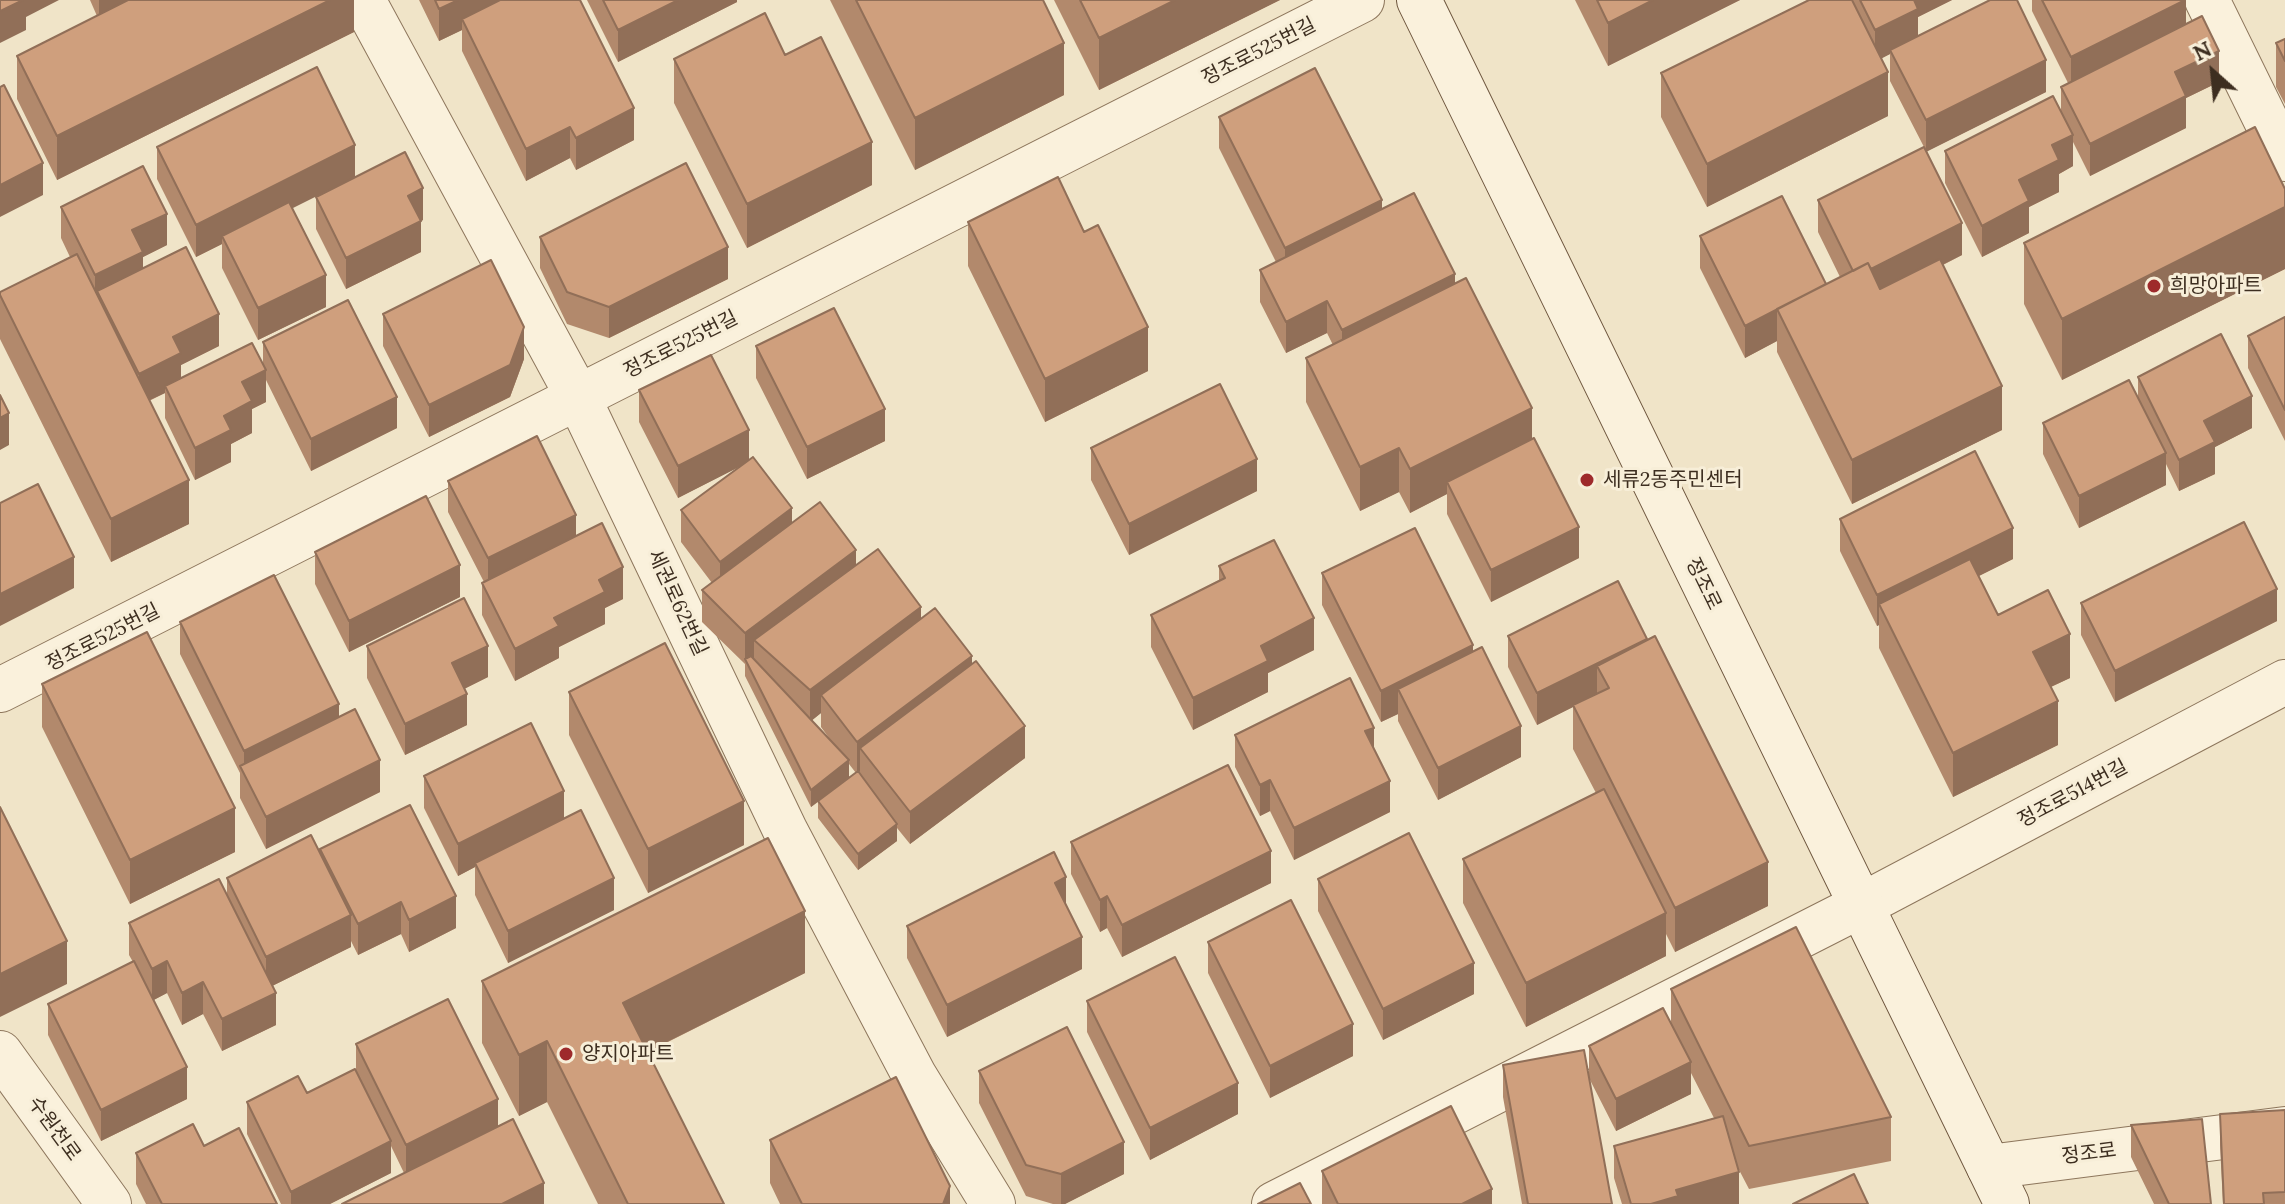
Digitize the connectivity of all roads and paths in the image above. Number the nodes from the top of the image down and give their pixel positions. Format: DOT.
graph roads {
  1 [pos="363,0"];
  2 [pos="1362,0"];
  3 [pos="1419,0"];
  4 [pos="2207,0"];
  5 [pos="2285,159"];
  6 [pos="578,397"];
  7 [pos="2285,682"];
  8 [pos="0,690"];
  9 [pos="1860,906"];
  10 [pos="0,1053"];
  11 [pos="2285,1129"];
  12 [pos="1998,1186"];
  13 [pos="109,1204"];
  14 [pos="993,1204"];
  15 [pos="1274,1204"];
  1 -- 6 [label="street, 세권로62번길"];
  2 -- 6 [label="street, 정조로525번길"];
  3 -- 9 [label="street, 정조로"];
  4 -- 5 [label="street"];
  6 -- 8 [label="street, 정조로525번길"];
  6 -- 14 [label="street, 세권로62번길"];
  7 -- 9 [label="street, 정조로514번길"];
  9 -- 12 [label="street, 정조로"];
  9 -- 15 [label="street, 정조로514번길"];
  10 -- 13 [label="street, 수원천로"];
  11 -- 12 [label="street, 정조로"];
}
